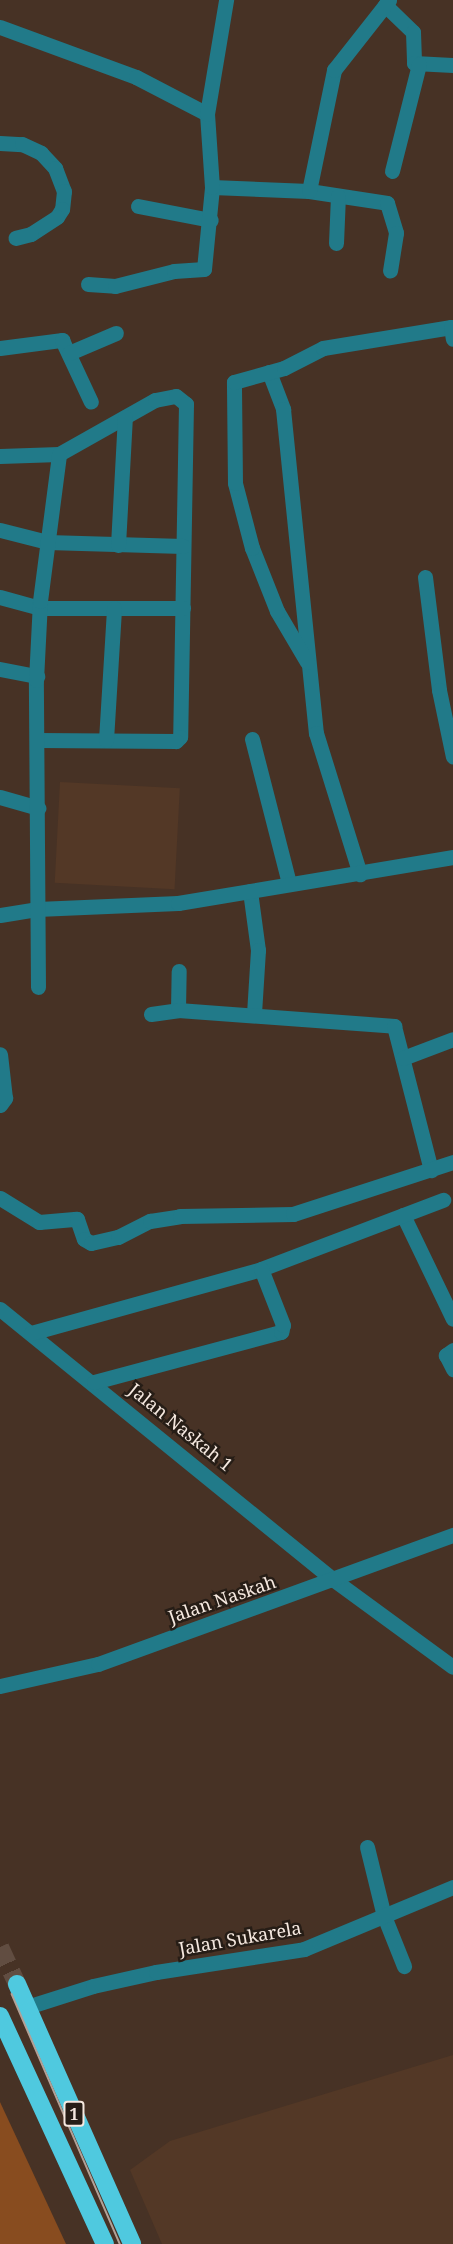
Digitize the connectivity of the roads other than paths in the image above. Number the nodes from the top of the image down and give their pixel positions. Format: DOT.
graph roads {
  1 [pos="226,0"];
  2 [pos="387,3"];
  3 [pos="0,27"];
  4 [pos="419,64"];
  5 [pos="453,65"];
  6 [pos="207,114"];
  7 [pos="0,143"];
  8 [pos="392,171"];
  9 [pos="212,187"];
  10 [pos="309,191"];
  11 [pos="339,196"];
  12 [pos="138,206"];
  13 [pos="212,220"];
  14 [pos="15,238"];
  15 [pos="336,243"];
  16 [pos="390,271"];
  17 [pos="88,284"];
  18 [pos="116,333"];
  19 [pos="453,339"];
  20 [pos="0,348"];
  21 [pos="69,353"];
  22 [pos="269,372"];
  23 [pos="91,402"];
  24 [pos="125,417"];
  25 [pos="58,454"];
  26 [pos="0,456"];
  27 [pos="0,530"];
  28 [pos="47,542"];
  29 [pos="118,545"];
  30 [pos="183,546"];
  31 [pos="425,577"];
  32 [pos="0,597"];
  33 [pos="40,608"];
  34 [pos="114,608"];
  35 [pos="183,608"];
  36 [pos="307,662"];
  37 [pos="0,669"];
  38 [pos="37,676"];
  39 [pos="252,739"];
  40 [pos="38,740"];
  41 [pos="106,740"];
  42 [pos="453,757"];
  43 [pos="0,797"];
  44 [pos="38,808"];
  45 [pos="453,857"];
  46 [pos="360,874"];
  47 [pos="289,883"];
  48 [pos="250,891"];
  49 [pos="37,909"];
  50 [pos="0,915"];
  51 [pos="179,971"];
  52 [pos="38,987"];
  53 [pos="178,1010"];
  54 [pos="151,1014"];
  55 [pos="254,1014"];
  56 [pos="453,1040"];
  57 [pos="0,1054"];
  58 [pos="403,1058"];
  59 [pos="0,1105"];
  60 [pos="453,1162"];
  61 [pos="431,1170"];
  62 [pos="0,1198"];
  63 [pos="443,1200"];
  64 [pos="403,1215"];
  65 [pos="261,1269"];
  66 [pos="0,1309"];
  67 [pos="453,1319"];
  68 [pos="31,1333"];
  69 [pos="453,1350"];
  70 [pos="453,1369"];
  71 [pos="94,1382"];
  72 [pos="453,1534"];
  73 [pos="334,1580"];
  74 [pos="453,1667"];
  75 [pos="0,1686"];
  76 [pos="367,1847"];
  77 [pos="453,1887"];
  78 [pos="384,1916"];
  79 [pos="404,1966"];
  80 [pos="16,1984"];
  81 [pos="27,2007"];
  82 [pos="0,2016"];
  83 [pos="105,2244"];
  84 [pos="132,2244"];
  1 -- 6 [label="street"];
  2 -- 4 [label="street"];
  2 -- 10 [label="street"];
  3 -- 6 [label="street"];
  4 -- 5 [label="street"];
  4 -- 8 [label="street"];
  6 -- 9 [label="street"];
  7 -- 14 [label="street"];
  9 -- 10 [label="street"];
  9 -- 13 [label="street"];
  10 -- 11 [label="street"];
  11 -- 15 [label="street"];
  11 -- 16 [label="street"];
  12 -- 13 [label="street"];
  13 -- 17 [label="street"];
  18 -- 21 [label="street"];
  19 -- 22 [label="street"];
  20 -- 21 [label="street"];
  21 -- 23 [label="street"];
  22 -- 36 [label="street"];
  22 -- 36 [label="street"];
  24 -- 25 [label="street"];
  24 -- 29 [label="street"];
  24 -- 30 [label="street"];
  25 -- 26 [label="street"];
  25 -- 28 [label="street"];
  27 -- 28 [label="street"];
  28 -- 29 [label="street"];
  28 -- 33 [label="street"];
  29 -- 30 [label="street"];
  30 -- 35 [label="street"];
  31 -- 42 [label="street"];
  32 -- 33 [label="street"];
  33 -- 34 [label="street"];
  33 -- 38 [label="street"];
  34 -- 35 [label="street"];
  34 -- 41 [label="street"];
  35 -- 41 [label="street"];
  36 -- 46 [label="street"];
  37 -- 38 [label="street"];
  38 -- 40 [label="street"];
  39 -- 47 [label="street"];
  40 -- 41 [label="street"];
  40 -- 44 [label="street"];
  43 -- 44 [label="street"];
  44 -- 49 [label="street"];
  45 -- 46 [label="street"];
  46 -- 47 [label="street"];
  47 -- 48 [label="street"];
  48 -- 49 [label="street"];
  48 -- 55 [label="street"];
  49 -- 50 [label="street"];
  49 -- 52 [label="street"];
  51 -- 53 [label="street"];
  53 -- 54 [label="street"];
  53 -- 55 [label="street"];
  55 -- 58 [label="street"];
  56 -- 58 [label="street"];
  57 -- 59 [label="street"];
  58 -- 61 [label="street"];
  60 -- 61 [label="street"];
  61 -- 62 [label="street"];
  63 -- 64 [label="street"];
  64 -- 65 [label="street"];
  64 -- 67 [label="street"];
  65 -- 68 [label="street"];
  65 -- 71 [label="street"];
  66 -- 68 [label="street, Jalan Naskah 1"];
  68 -- 71 [label="street, Jalan Naskah 1"];
  69 -- 70 [label="street"];
  71 -- 73 [label="street, Jalan Naskah 1"];
  72 -- 73 [label="street, Jalan Naskah"];
  73 -- 74 [label="street, Jalan Naskah 1"];
  73 -- 75 [label="street, Jalan Naskah"];
  76 -- 78 [label="street"];
  77 -- 78 [label="street, Jalan Sukarela"];
  78 -- 79 [label="street"];
  78 -- 81 [label="street, Jalan Sukarela"];
  80 -- 81 [label="highway, 1"];
  81 -- 84 [label="highway, 1"];
  82 -- 83 [label="highway, 1"];
}
